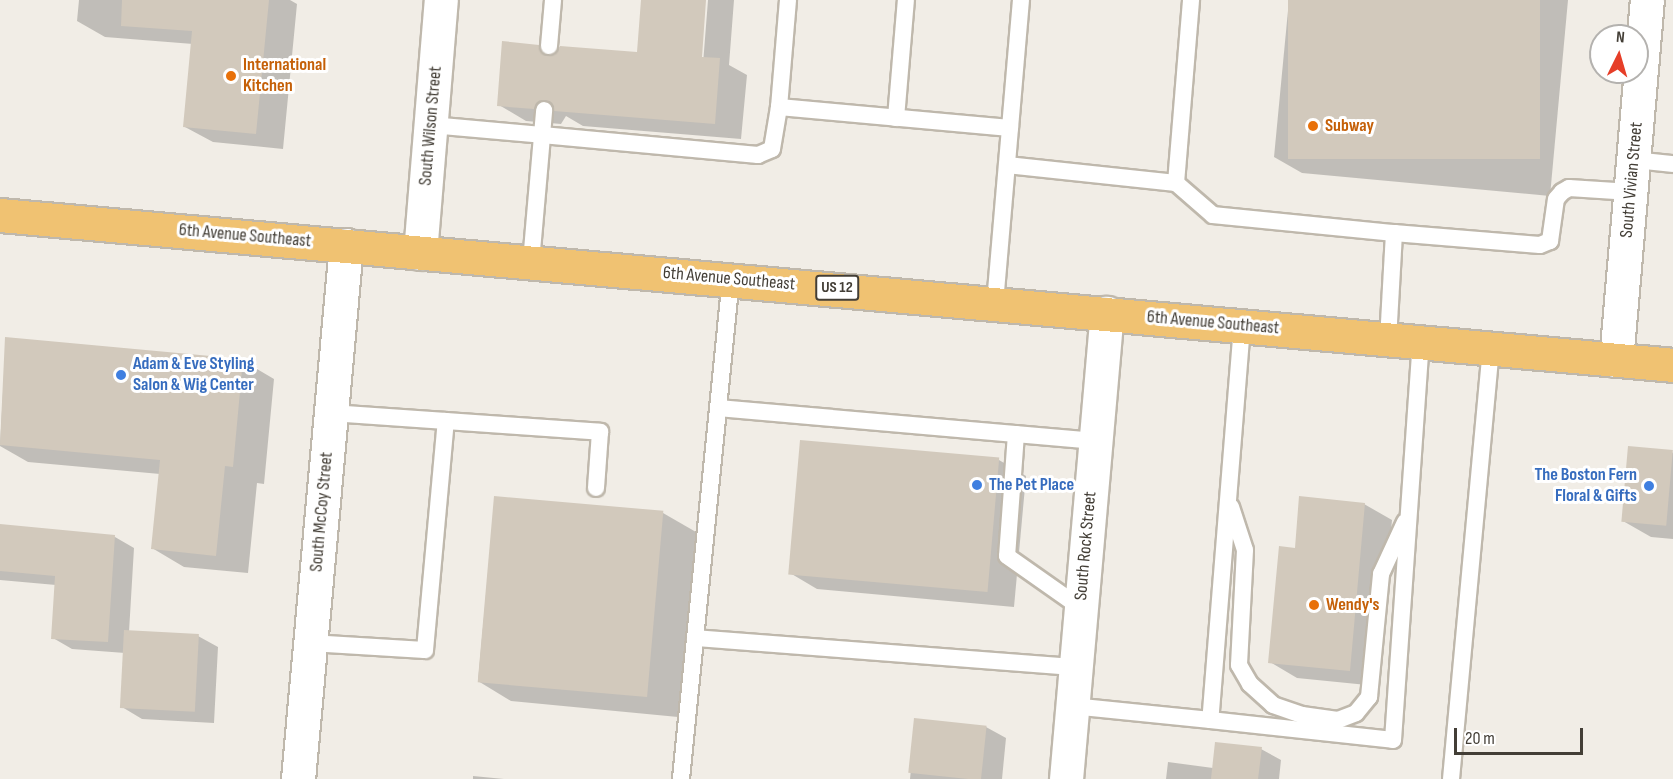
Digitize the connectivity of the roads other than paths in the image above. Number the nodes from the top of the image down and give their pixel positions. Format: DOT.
graph roads {
  1 [pos="441,0"];
  2 [pos="553,0"];
  3 [pos="788,0"];
  4 [pos="906,0"];
  5 [pos="1021,0"];
  6 [pos="1191,0"];
  7 [pos="1647,0"];
  8 [pos="549,46"];
  9 [pos="779,107"];
  10 [pos="544,110"];
  11 [pos="896,118"];
  12 [pos="430,125"];
  13 [pos="1010,128"];
  14 [pos="542,135"];
  15 [pos="1634,160"];
  16 [pos="1673,164"];
  17 [pos="1007,165"];
  18 [pos="1176,183"];
  19 [pos="1631,192"];
  20 [pos="0,214"];
  21 [pos="1394,233"];
  22 [pos="346,246"];
  23 [pos="420,253"];
  24 [pos="531,262"];
  25 [pos="731,278"];
  26 [pos="995,303"];
  27 [pos="1107,314"];
  28 [pos="1242,326"];
  29 [pos="1388,339"];
  30 [pos="1421,342"];
  31 [pos="1491,348"];
  32 [pos="1616,360"];
  33 [pos="1673,365"];
  34 [pos="718,408"];
  35 [pos="331,413"];
  36 [pos="446,421"];
  37 [pos="1016,434"];
  38 [pos="1096,441"];
  39 [pos="596,488"];
  40 [pos="1228,497"];
  41 [pos="1410,511"];
  42 [pos="1081,608"];
  43 [pos="695,638"];
  44 [pos="310,643"];
  45 [pos="1075,667"];
  46 [pos="1072,706"];
  47 [pos="1210,720"];
  48 [pos="298,779"];
  49 [pos="681,779"];
  50 [pos="1066,779"];
  51 [pos="1452,779"];
  1 -- 12 [label="street, South Wilson Street"];
  2 -- 8 [label="lane"];
  3 -- 9 [label="lane"];
  4 -- 11 [label="lane"];
  5 -- 13 [label="lane"];
  6 -- 18 [label="lane"];
  7 -- 15 [label="street, South Vivian Street"];
  9 -- 11 [label="lane"];
  9 -- 14 [label="lane"];
  10 -- 14 [label="lane"];
  11 -- 13 [label="lane"];
  12 -- 14 [label="lane"];
  12 -- 23 [label="street, South Wilson Street"];
  13 -- 17 [label="lane"];
  14 -- 24 [label="lane"];
  15 -- 16 [label="lane"];
  15 -- 19 [label="street, South Vivian Street"];
  17 -- 18 [label="lane"];
  17 -- 26 [label="lane"];
  18 -- 21 [label="lane"];
  19 -- 21 [label="lane"];
  19 -- 32 [label="street, South Vivian Street"];
  20 -- 22 [label="highway, 6th Avenue Southeast / US 12"];
  21 -- 29 [label="lane"];
  22 -- 23 [label="highway, 6th Avenue Southeast / US 12"];
  22 -- 35 [label="street, South McCoy Street"];
  23 -- 24 [label="highway, 6th Avenue Southeast / US 12"];
  24 -- 25 [label="highway, 6th Avenue Southeast / US 12"];
  25 -- 26 [label="highway, 6th Avenue Southeast / US 12"];
  25 -- 34 [label="lane"];
  26 -- 27 [label="highway, 6th Avenue Southeast / US 12"];
  27 -- 28 [label="highway, 6th Avenue Southeast / US 12"];
  27 -- 38 [label="street, South Rock Street"];
  28 -- 29 [label="highway, 6th Avenue Southeast / US 12"];
  28 -- 40 [label="lane"];
  29 -- 30 [label="highway, 6th Avenue Southeast / US 12"];
  30 -- 31 [label="highway, 6th Avenue Southeast / US 12"];
  30 -- 41 [label="lane"];
  31 -- 32 [label="highway, 6th Avenue Southeast / US 12"];
  31 -- 51 [label="lane"];
  32 -- 33 [label="highway, 6th Avenue Southeast / US 12"];
  34 -- 37 [label="lane"];
  34 -- 43 [label="lane"];
  35 -- 36 [label="lane"];
  35 -- 44 [label="street, South McCoy Street"];
  36 -- 39 [label="lane"];
  36 -- 44 [label="lane"];
  37 -- 38 [label="lane"];
  37 -- 42 [label="lane"];
  38 -- 42 [label="street, South Rock Street"];
  40 -- 41 [label="lane"];
  40 -- 47 [label="lane"];
  41 -- 47 [label="lane"];
  42 -- 45 [label="street, South Rock Street"];
  43 -- 45 [label="lane"];
  43 -- 49 [label="lane"];
  44 -- 48 [label="street, South McCoy Street"];
  45 -- 46 [label="street, South Rock Street"];
  46 -- 47 [label="lane"];
  46 -- 50 [label="street, South Rock Street"];
}
